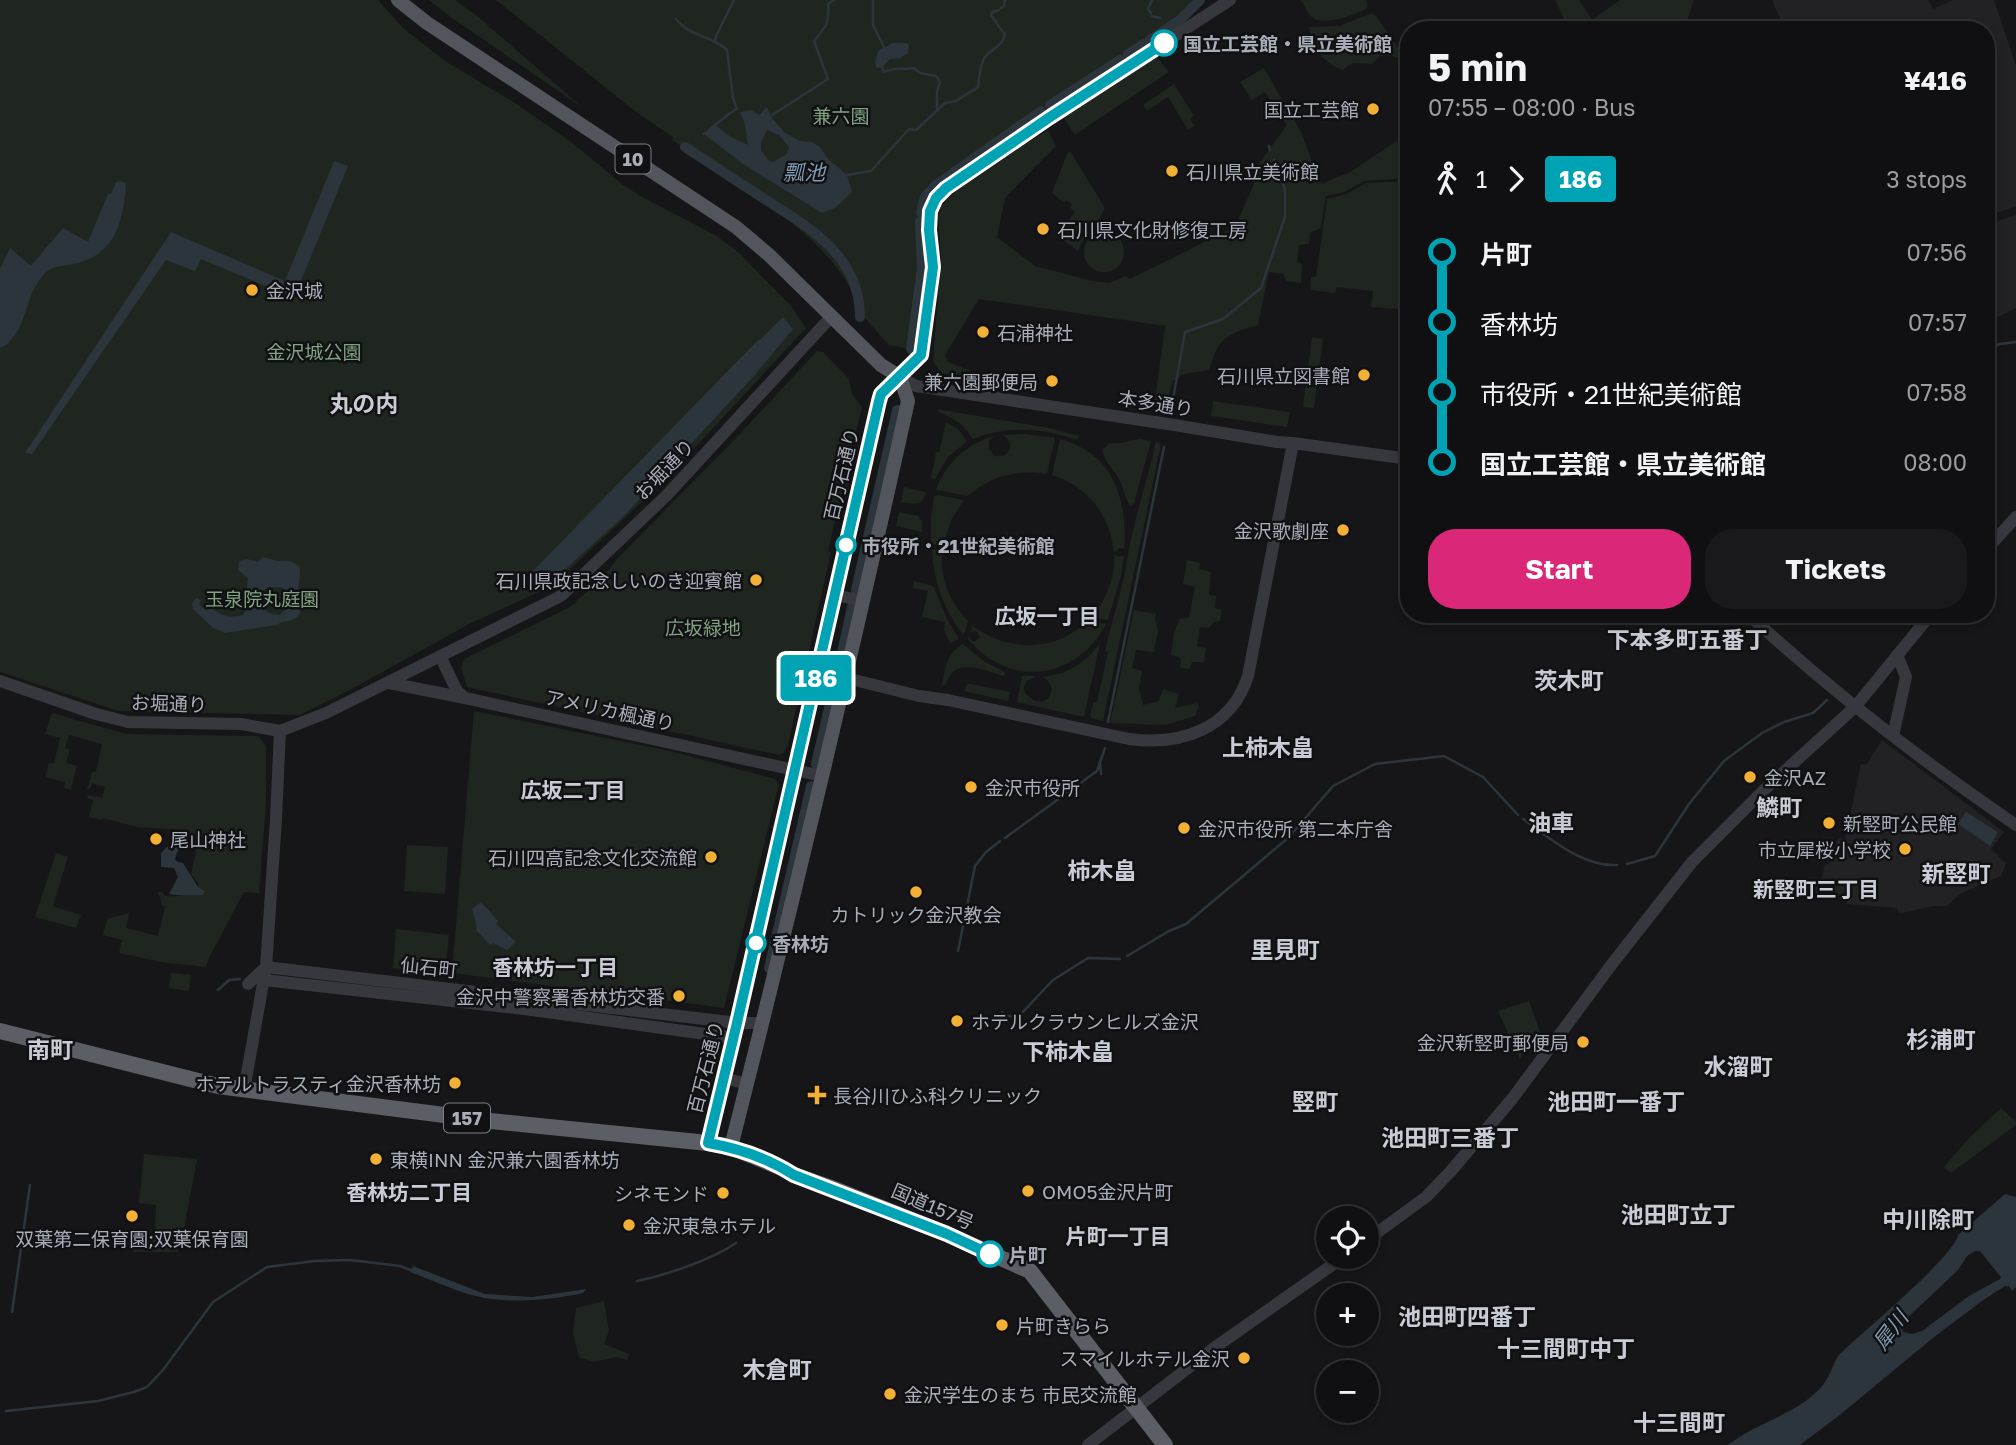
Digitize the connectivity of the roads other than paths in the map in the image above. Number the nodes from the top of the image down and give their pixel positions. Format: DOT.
graph roads {
  1 [pos="398,0"];
  2 [pos="1229,0"];
  3 [pos="831,317"];
  4 [pos="900,377"];
  5 [pos="1293,443"];
  6 [pos="1400,458"];
  7 [pos="2016,517"];
  8 [pos="1995,540"];
  9 [pos="835,595"];
  10 [pos="863,601"];
  11 [pos="1758,623"];
  12 [pos="1924,623"];
  13 [pos="1897,655"];
  14 [pos="440,656"];
  15 [pos="818,671"];
  16 [pos="845,678"];
  17 [pos="0,681"];
  18 [pos="389,683"];
  19 [pos="465,698"];
  20 [pos="1855,707"];
  21 [pos="280,731"];
  22 [pos="1893,736"];
  23 [pos="795,770"];
  24 [pos="822,776"];
  25 [pos="2016,825"];
  26 [pos="265,973"];
  27 [pos="248,984"];
  28 [pos="408,990"];
  29 [pos="737,1023"];
  30 [pos="762,1023"];
  31 [pos="0,1031"];
  32 [pos="734,1038"];
  33 [pos="724,1079"];
  34 [pos="747,1084"];
  35 [pos="244,1090"];
  36 [pos="708,1143"];
  37 [pos="731,1147"];
  38 [pos="1379,1231"];
  39 [pos="1326,1269"];
  40 [pos="1137,1408"];
  41 [pos="1088,1445"];
  42 [pos="1165,1445"];
  1 -- 3 [label="main road, 10"];
  2 -- 4 [label="street, 百万石通り"];
  3 -- 4 [label="main road, 10"];
  3 -- 14 [label="street, お堀通り"];
  4 -- 5 [label="street, 本多通り"];
  4 -- 9 [label="main road, 百万石通り"];
  4 -- 10 [label="main road"];
  5 -- 6 [label="street, 本多通り"];
  5 -- 16 [label="street"];
  7 -- 8 [label="street"];
  9 -- 10 [label="street"];
  9 -- 15 [label="main road, 百万石通り"];
  10 -- 16 [label="main road"];
  11 -- 20 [label="street"];
  12 -- 13 [label="street"];
  13 -- 20 [label="street"];
  13 -- 22 [label="street"];
  14 -- 18 [label="street, お堀通り"];
  14 -- 19 [label="street"];
  15 -- 16 [label="street"];
  15 -- 23 [label="main road, 百万石通り"];
  16 -- 24 [label="main road"];
  17 -- 21 [label="street, お堀通り"];
  18 -- 19 [label="street, アメリカ楓通り"];
  18 -- 21 [label="street, お堀通り"];
  19 -- 23 [label="street, アメリカ楓通り"];
  20 -- 22 [label="street"];
  20 -- 38 [label="street"];
  21 -- 26 [label="street"];
  22 -- 25 [label="street"];
  23 -- 24 [label="street, アメリカ楓通り"];
  23 -- 29 [label="main road, 百万石通り"];
  24 -- 30 [label="main road"];
  26 -- 27 [label="street"];
  26 -- 28 [label="street, 仙石町"];
  26 -- 35 [label="street"];
  28 -- 29 [label="street, 仙石町"];
  28 -- 32 [label="street, 仙石町"];
  29 -- 30 [label="street, 仙石町"];
  29 -- 32 [label="main road, 百万石通り"];
  30 -- 34 [label="main road"];
  31 -- 35 [label="highway, 157"];
  32 -- 33 [label="main road, 百万石通り"];
  33 -- 34 [label="street"];
  33 -- 36 [label="main road, 百万石通り"];
  34 -- 37 [label="main road"];
  35 -- 36 [label="highway, 157"];
  36 -- 37 [label="highway, 百万石通り / 157"];
  37 -- 40 [label="highway, 国道157号 / 157"];
  39 -- 40 [label="street"];
  40 -- 41 [label="street"];
  40 -- 42 [label="highway, 国道157号 / 157"];
}
